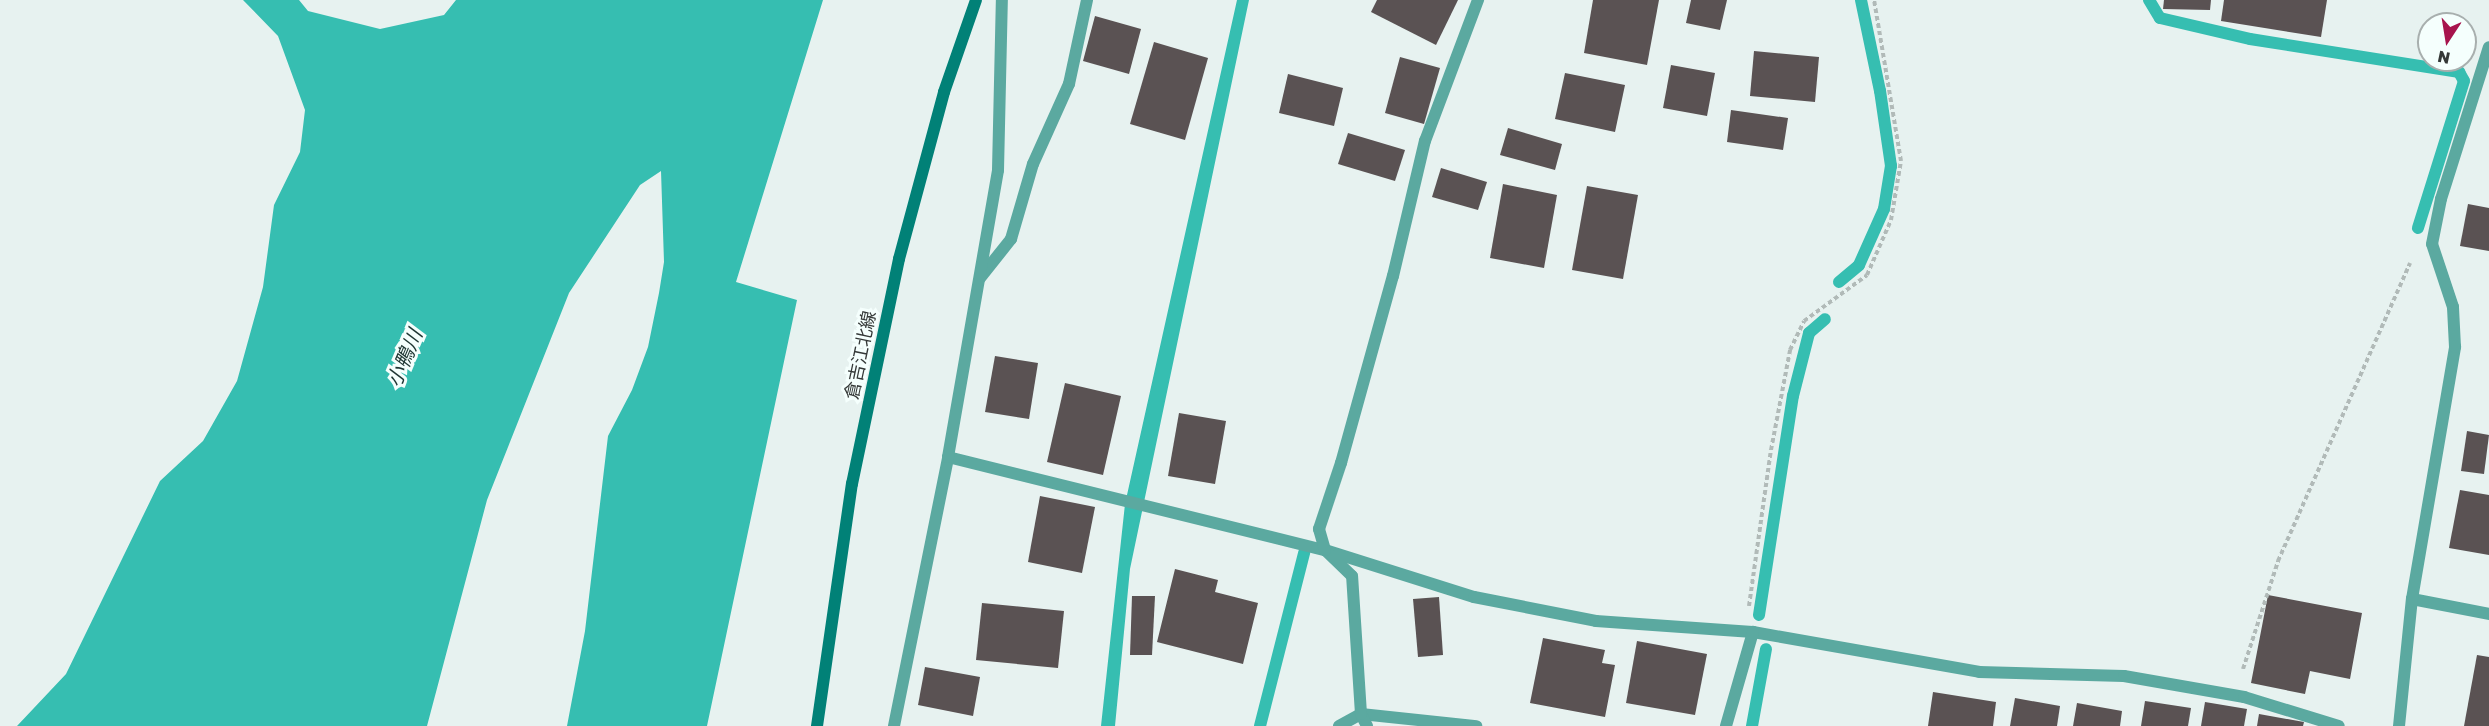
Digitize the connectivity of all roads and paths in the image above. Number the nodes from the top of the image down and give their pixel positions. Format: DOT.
graph roads {
  1 [pos="976,0"];
  2 [pos="1002,0"];
  3 [pos="1087,0"];
  4 [pos="1478,0"];
  5 [pos="1874,0"];
  6 [pos="2489,47"];
  7 [pos="2412,261"];
  8 [pos="978,280"];
  9 [pos="948,458"];
  10 [pos="1326,550"];
  11 [pos="2412,599"];
  12 [pos="2489,614"];
  13 [pos="1750,632"];
  14 [pos="2234,696"];
  15 [pos="1361,714"];
  16 [pos="817,726"];
  17 [pos="894,726"];
  18 [pos="1339,726"];
  19 [pos="1367,726"];
  20 [pos="1476,726"];
  21 [pos="1726,726"];
  22 [pos="2339,726"];
  23 [pos="2399,726"];
  1 -- 16 [label="main road, 倉吉江北線"];
  2 -- 8 [label="street"];
  3 -- 8 [label="street"];
  4 -- 10 [label="street"];
  5 -- 13 [label="path"];
  6 -- 11 [label="street"];
  7 -- 14 [label="path"];
  8 -- 9 [label="street"];
  9 -- 10 [label="street"];
  9 -- 17 [label="street"];
  10 -- 13 [label="street"];
  10 -- 15 [label="street"];
  11 -- 12 [label="street"];
  11 -- 23 [label="street"];
  13 -- 14 [label="street"];
  13 -- 21 [label="street"];
  14 -- 22 [label="street"];
  15 -- 18 [label="street"];
  15 -- 19 [label="street"];
  15 -- 20 [label="street"];
}
